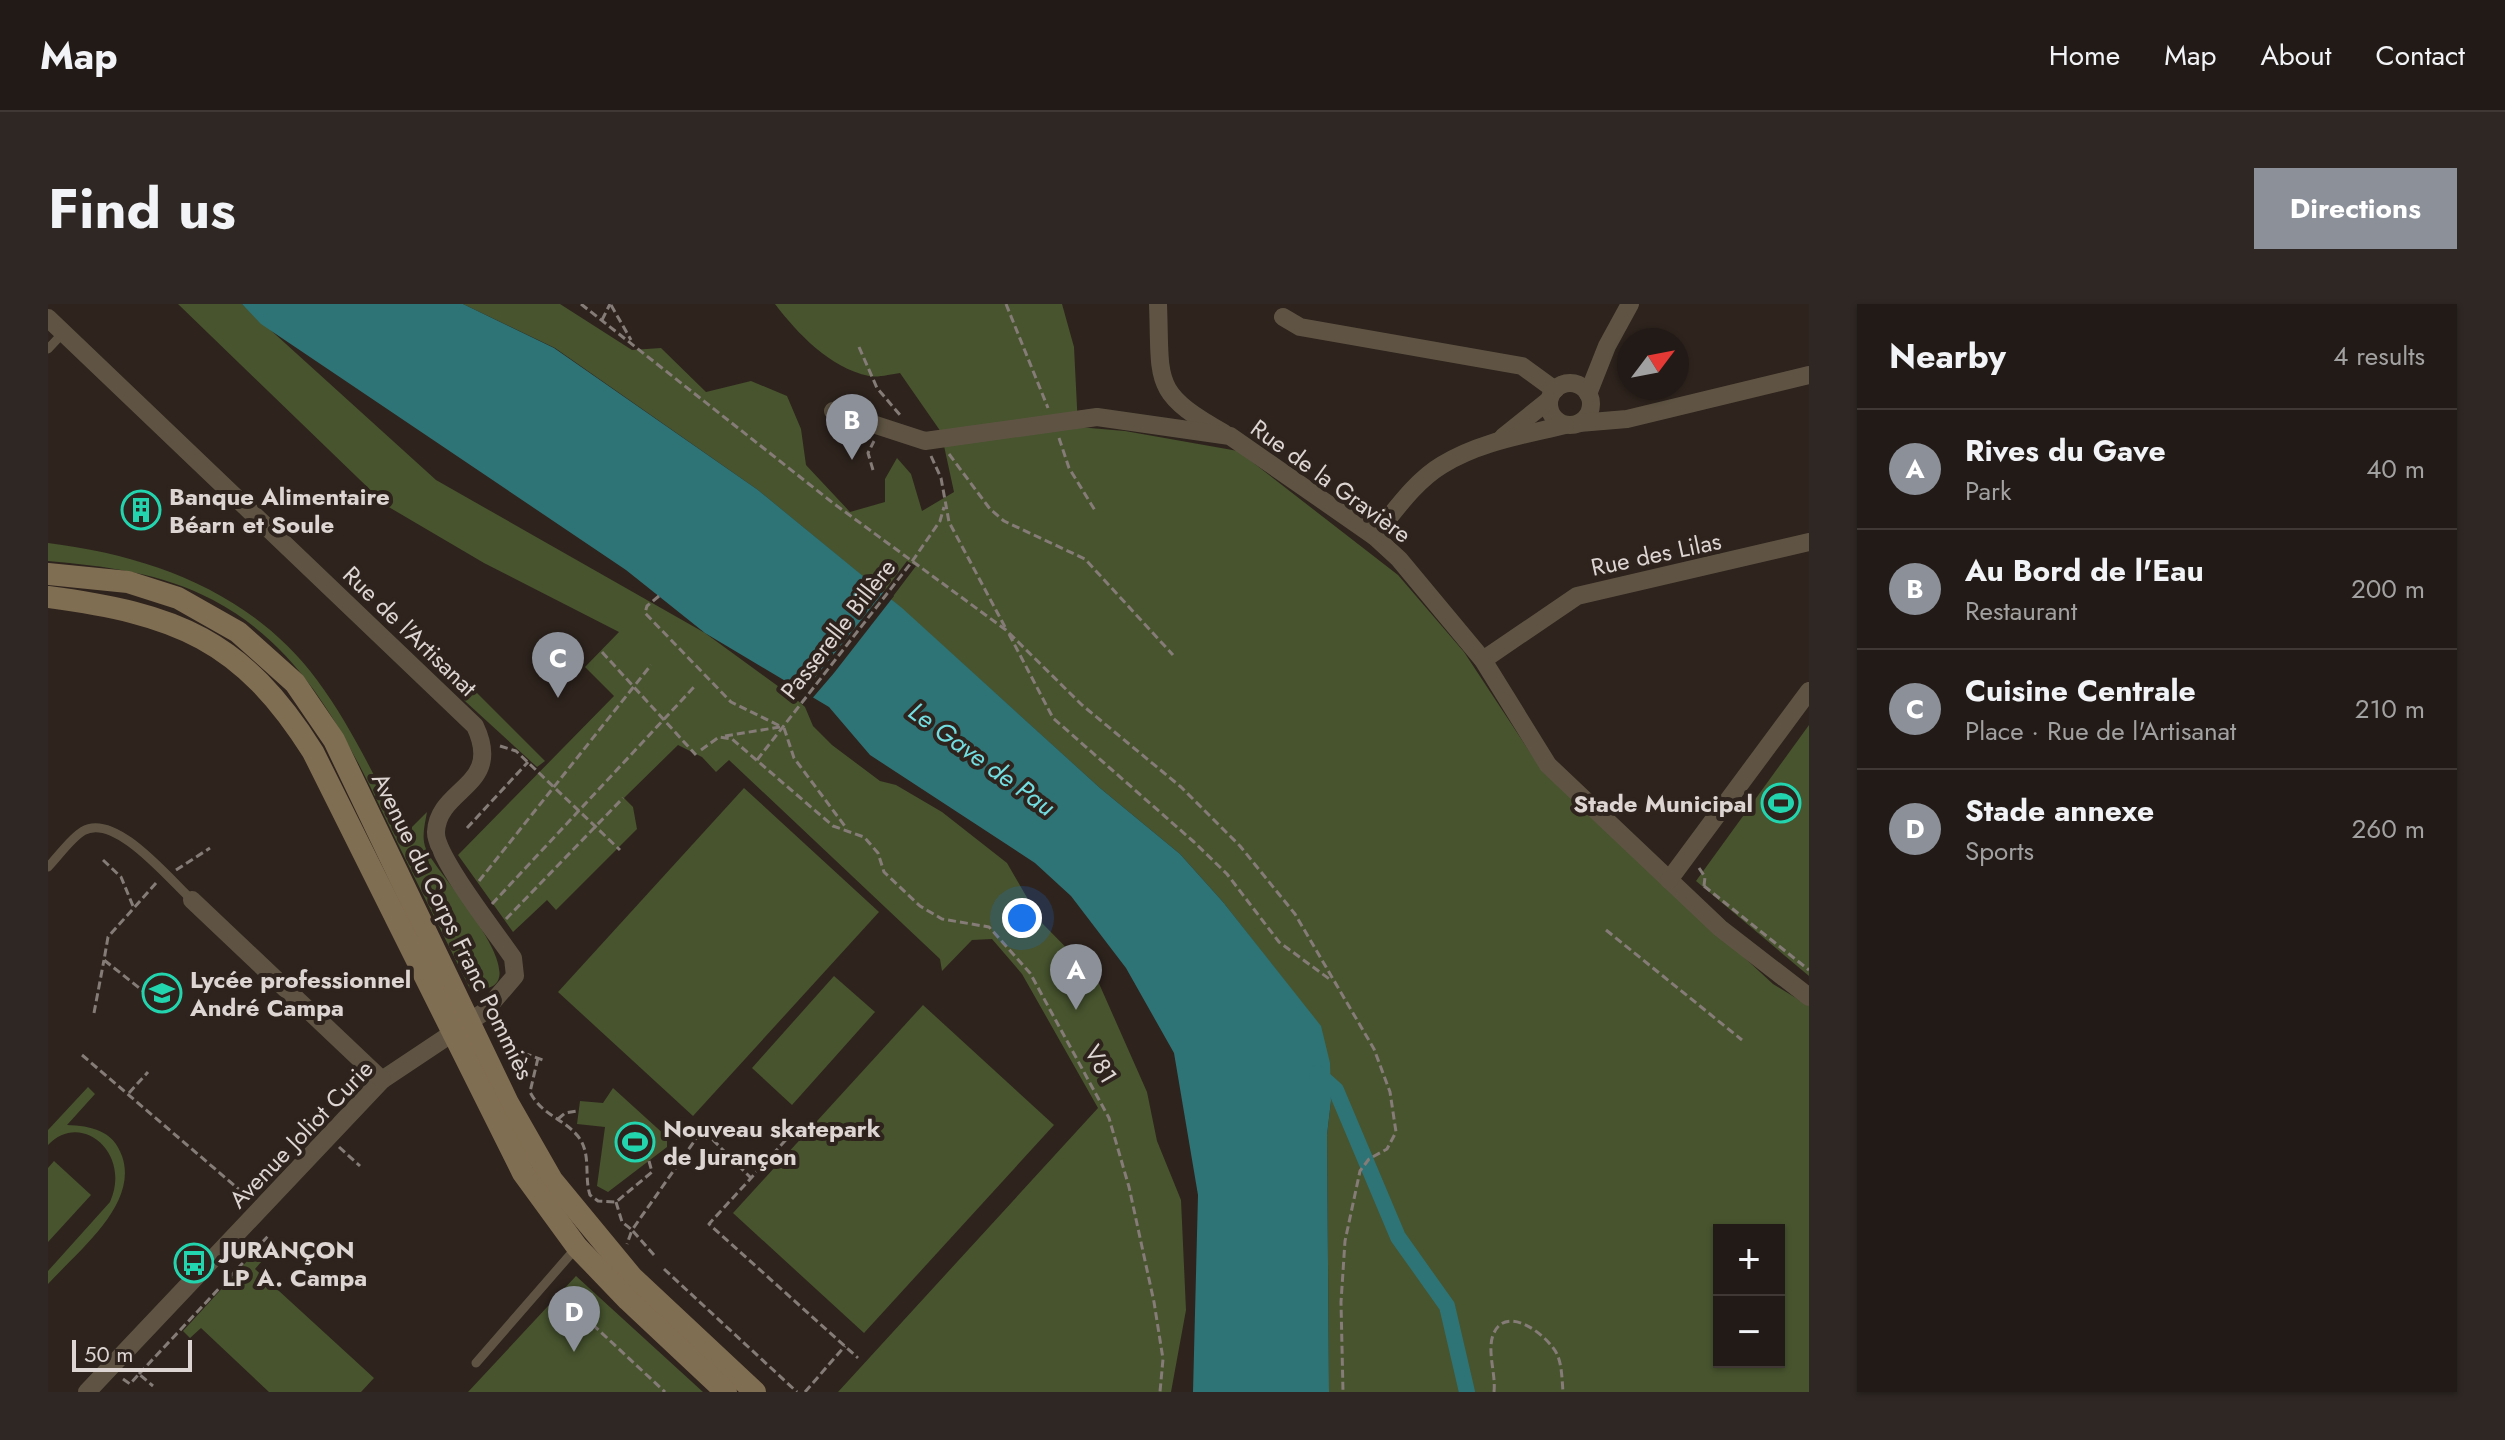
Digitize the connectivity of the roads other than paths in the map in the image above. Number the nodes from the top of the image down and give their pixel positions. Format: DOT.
graph roads {
  1 [pos="1158,304"];
  2 [pos="1630,304"];
  3 [pos="1283,317"];
  4 [pos="48,318"];
  5 [pos="62,334"];
  6 [pos="1607,346"];
  7 [pos="48,349"];
  8 [pos="1809,375"];
  9 [pos="1556,391"];
  10 [pos="1589,397"];
  11 [pos="833,411"];
  12 [pos="1627,419"];
  13 [pos="1572,424"];
  14 [pos="1230,436"];
  15 [pos="1498,441"];
  16 [pos="1374,536"];
  17 [pos="1809,542"];
  18 [pos="48,574"];
  19 [pos="48,597"];
  20 [pos="1483,660"];
  21 [pos="1809,691"];
  22 [pos="48,867"];
  23 [pos="1669,880"];
  24 [pos="192,900"];
  25 [pos="1809,997"];
  26 [pos="462,1028"];
  27 [pos="382,1080"];
  28 [pos="577,1247"];
  29 [pos="476,1363"];
  30 [pos="87,1392"];
  31 [pos="726,1392"];
  32 [pos="755,1392"];
  1 -- 14 [label="street"];
  2 -- 6 [label="street"];
  3 -- 9 [label="street"];
  4 -- 5 [label="street, Rue de l'Artisanat"];
  5 -- 7 [label="lane"];
  5 -- 26 [label="street, Rue de l'Artisanat"];
  6 -- 9 [label="street"];
  6 -- 10 [label="street"];
  8 -- 12 [label="street"];
  9 -- 10 [label="street"];
  9 -- 13 [label="street"];
  9 -- 15 [label="street"];
  10 -- 12 [label="street"];
  10 -- 13 [label="street"];
  11 -- 14 [label="street, Rue de la Gravière"];
  12 -- 13 [label="street"];
  13 -- 15 [label="street"];
  14 -- 16 [label="street, Rue de la Gravière"];
  15 -- 16 [label="street"];
  16 -- 20 [label="street, Rue de la Gravière"];
  17 -- 20 [label="street, Rue des Lilas"];
  18 -- 26 [label="main road, Avenue du Corps Franc Pommiès"];
  19 -- 26 [label="main road, Avenue du Corps Franc Pommiès"];
  20 -- 23 [label="street, Rue de la Gravière"];
  21 -- 23 [label="street"];
  22 -- 24 [label="lane"];
  23 -- 25 [label="street, Rue de la Gravière"];
  24 -- 27 [label="street"];
  26 -- 27 [label="street, Avenue Joliot Curie"];
  26 -- 28 [label="main road, Avenue du Corps Franc Pommiès"];
  26 -- 32 [label="main road, Avenue du Corps Franc Pommiès"];
  27 -- 30 [label="street, Avenue Joliot Curie"];
  28 -- 29 [label="lane"];
  28 -- 31 [label="main road, Avenue du Corps Franc Pommiès"];
}
